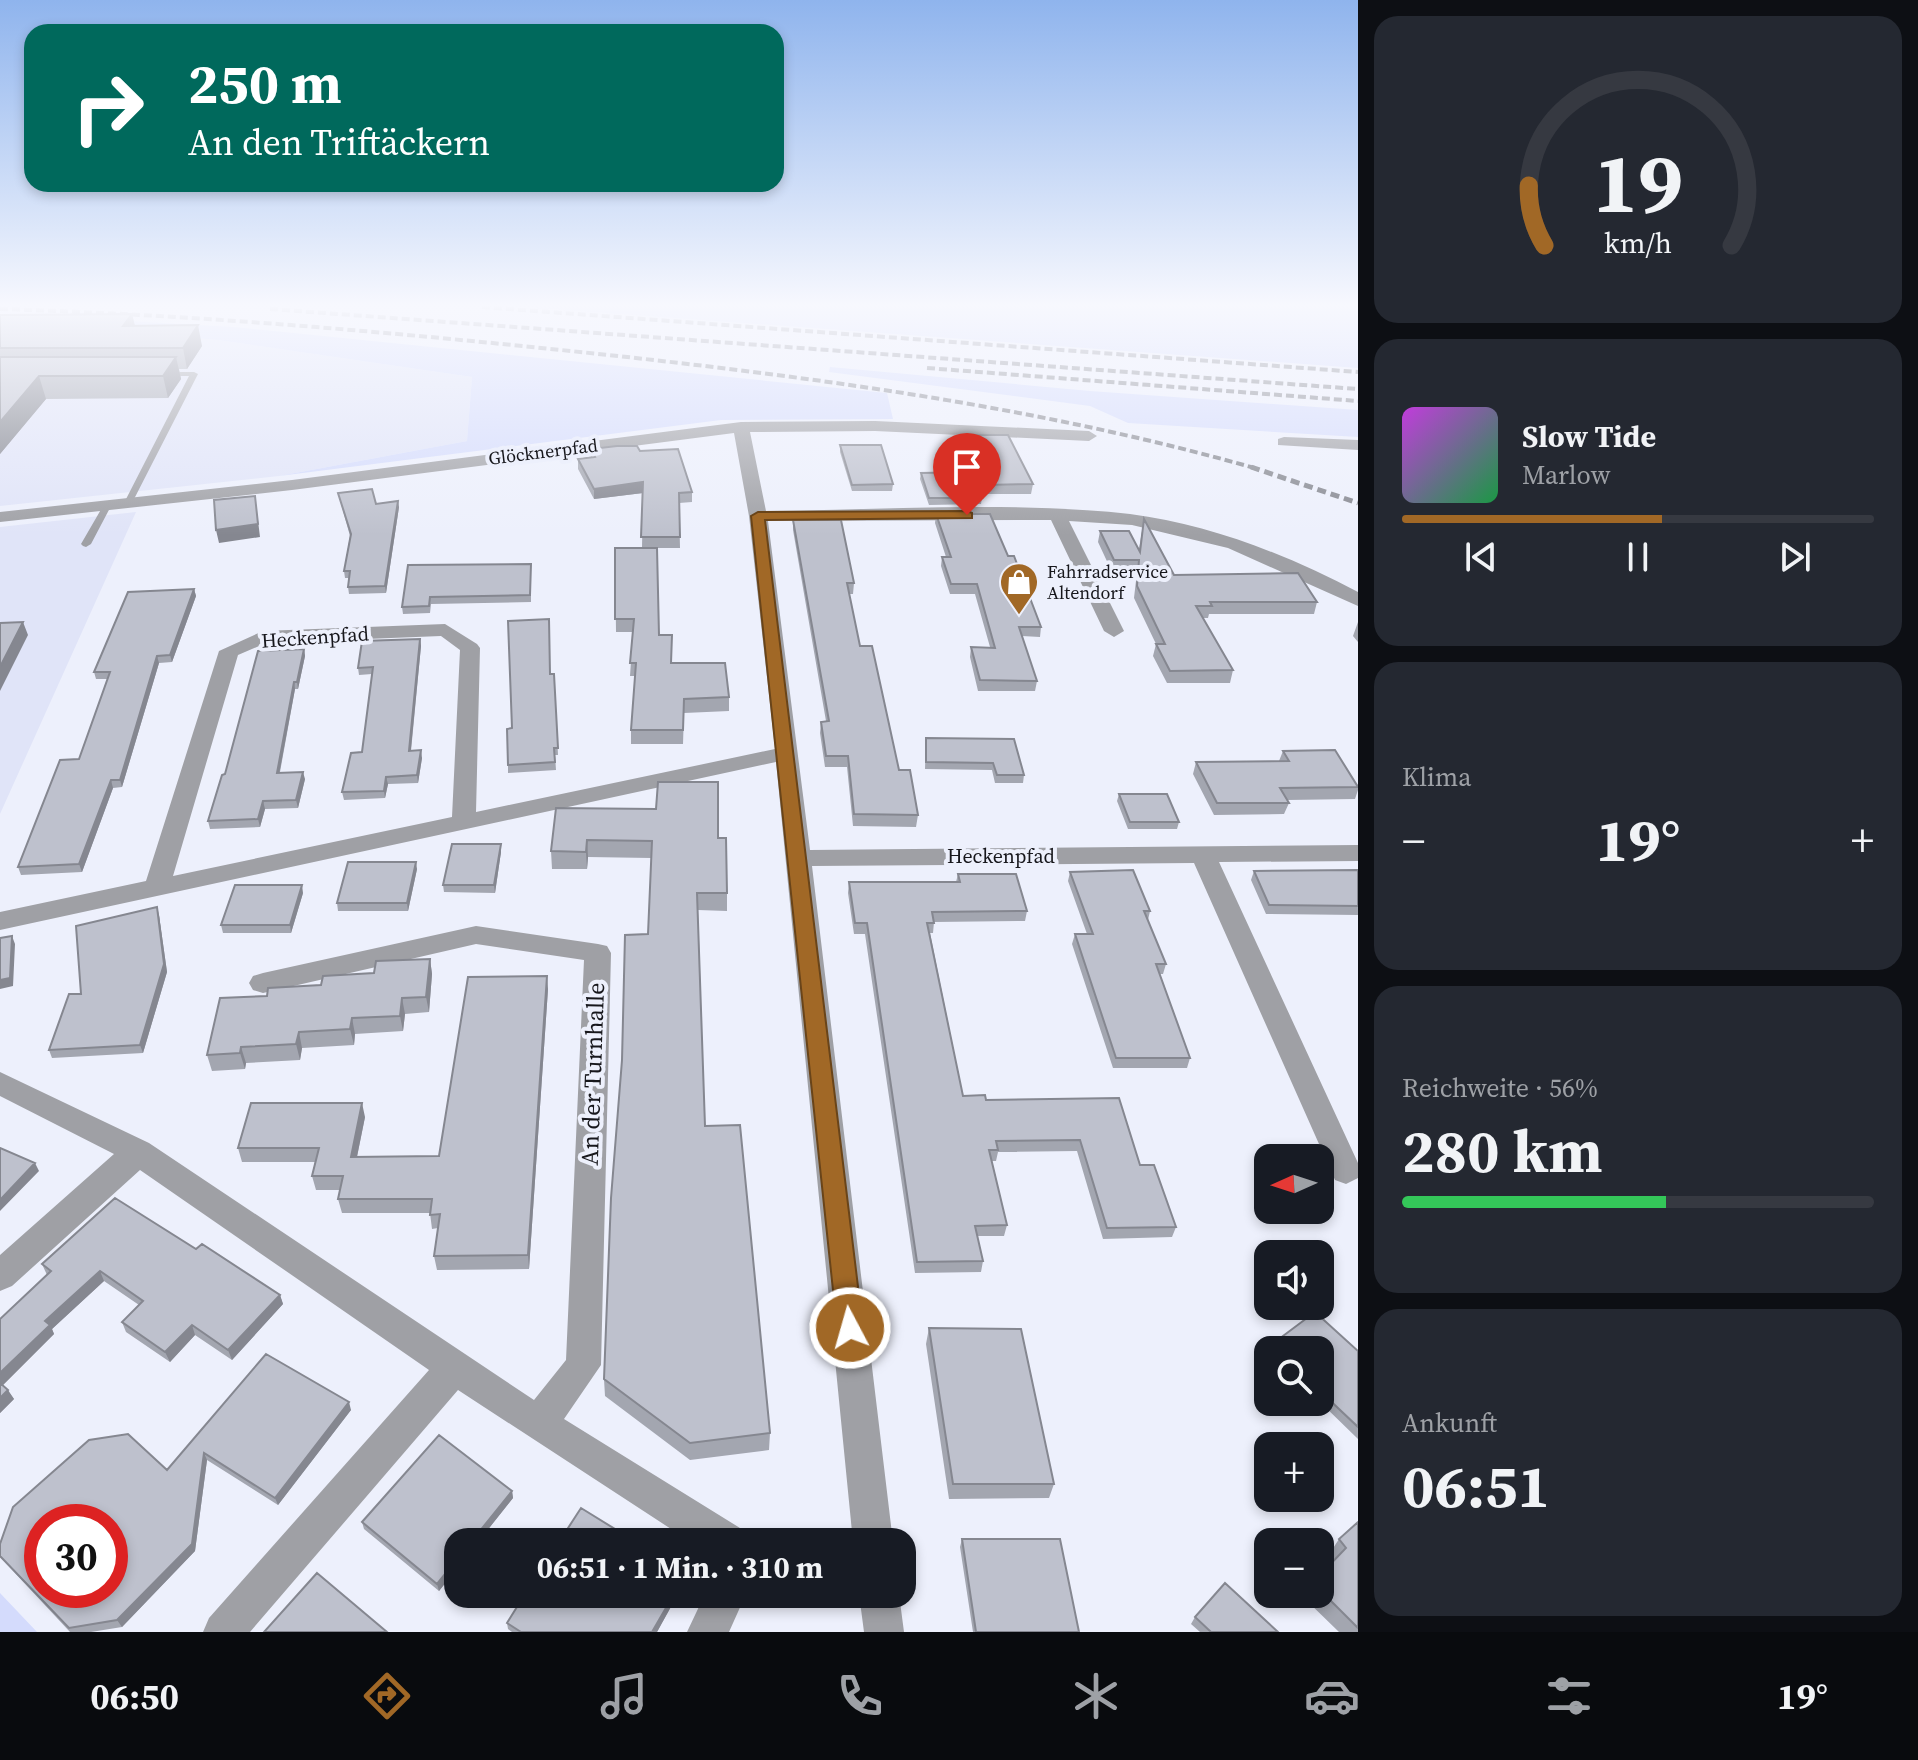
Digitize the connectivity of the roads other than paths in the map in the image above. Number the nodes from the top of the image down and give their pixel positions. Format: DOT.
graph roads {
  1 [pos="189,383"];
  2 [pos="741,427"];
  3 [pos="1089,436"];
  4 [pos="1284,442"];
  5 [pos="1358,445"];
  6 [pos="128,503"];
  7 [pos="107,506"];
  8 [pos="1057,515"];
  9 [pos="758,516"];
  10 [pos="0,517"];
  11 [pos="86,544"];
  12 [pos="1358,600"];
  13 [pos="1114,631"];
  14 [pos="786,753"];
  15 [pos="464,819"];
  16 [pos="1358,853"];
  17 [pos="1203,855"];
  18 [pos="799,858"];
  19 [pos="157,886"];
  20 [pos="0,921"];
  21 [pos="263,983"];
  22 [pos="0,1083"];
  23 [pos="138,1152"];
  24 [pos="1346,1171"];
  25 [pos="0,1276"];
  26 [pos="454,1368"];
  27 [pos="538,1424"];
  28 [pos="704,1528"];
  29 [pos="871,1528"];
  30 [pos="719,1608"];
  31 [pos="223,1632"];
  32 [pos="707,1632"];
  1 -- 6 [label="lane"];
  2 -- 3 [label="street, Glöcknerpfad"];
  2 -- 6 [label="street, Glöcknerpfad"];
  2 -- 9 [label="street"];
  4 -- 5 [label="street"];
  6 -- 7 [label="street, Glöcknerpfad"];
  7 -- 10 [label="street, Glöcknerpfad"];
  7 -- 11 [label="lane"];
  8 -- 9 [label="street"];
  8 -- 12 [label="street"];
  8 -- 13 [label="street"];
  9 -- 14 [label="street"];
  14 -- 15 [label="street"];
  14 -- 18 [label="street"];
  15 -- 19 [label="street"];
  15 -- 19 [label="street, Heckenpfad"];
  16 -- 17 [label="street, Heckenpfad"];
  17 -- 18 [label="street, Heckenpfad"];
  17 -- 24 [label="street"];
  18 -- 29 [label="street"];
  19 -- 20 [label="street"];
  21 -- 27 [label="street, An der Turnhalle"];
  22 -- 23 [label="street"];
  23 -- 25 [label="street"];
  23 -- 26 [label="street"];
  26 -- 27 [label="street"];
  26 -- 31 [label="street"];
  27 -- 28 [label="street"];
  30 -- 32 [label="street"];
}
